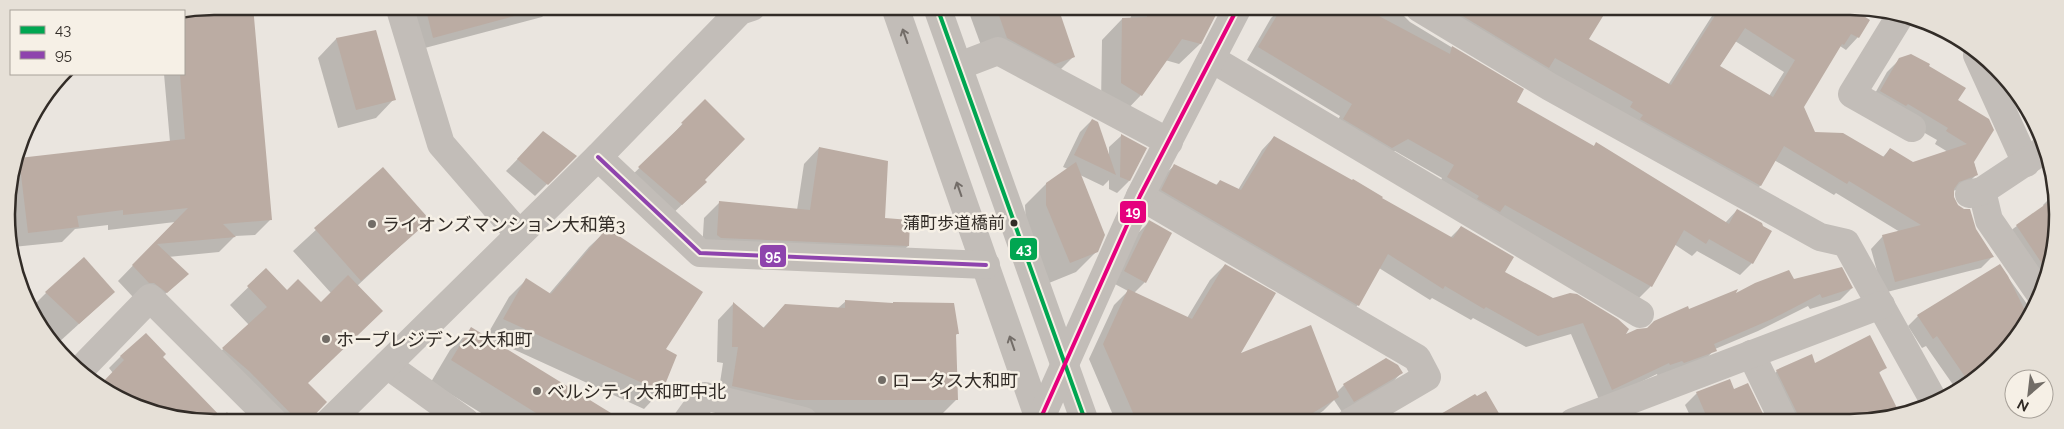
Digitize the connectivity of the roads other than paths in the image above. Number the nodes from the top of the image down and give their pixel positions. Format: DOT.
graph roads {
  1 [pos="403,15"];
  2 [pos="736,15"];
  3 [pos="898,15"];
  4 [pos="940,15"];
  5 [pos="1234,15"];
  6 [pos="1431,15"];
  7 [pos="1897,21"];
  8 [pos="1212,59"];
  9 [pos="959,66"];
  10 [pos="1984,68"];
  11 [pos="1912,128"];
  12 [pos="1168,142"];
  13 [pos="2036,156"];
  14 [pos="598,157"];
  15 [pos="1140,196"];
  16 [pos="519,234"];
  17 [pos="986,264"];
  18 [pos="2035,287"];
  19 [pos="1882,305"];
  20 [pos="1640,314"];
  21 [pos="1751,354"];
  22 [pos="85,365"];
  23 [pos="387,365"];
  24 [pos="1065,365"];
  25 [pos="1931,396"];
  26 [pos="1632,412"];
  27 [pos="266,414"];
  28 [pos="337,414"];
  29 [pos="455,414"];
  30 [pos="692,414"];
  31 [pos="774,414"];
  32 [pos="1038,414"];
  33 [pos="1043,414"];
  34 [pos="1082,414"];
  35 [pos="1368,414"];
  36 [pos="1780,414"];
  1 -- 16 [label="street"];
  2 -- 14 [label="street"];
  17 -- 3 [label="street, one-way"];
  4 -- 9 [label="street"];
  5 -- 8 [label="street"];
  6 -- 19 [label="street"];
  7 -- 11 [label="street"];
  8 -- 12 [label="street"];
  8 -- 20 [label="street"];
  9 -- 12 [label="street"];
  9 -- 24 [label="street"];
  10 -- 13 [label="street"];
  12 -- 15 [label="street"];
  13 -- 18 [label="street"];
  14 -- 16 [label="street"];
  14 -- 17 [label="street"];
  15 -- 24 [label="street"];
  15 -- 35 [label="street"];
  16 -- 23 [label="street"];
  32 -- 17 [label="street, one-way"];
  19 -- 21 [label="street"];
  19 -- 25 [label="street"];
  21 -- 26 [label="street"];
  21 -- 36 [label="street"];
  22 -- 27 [label="street"];
  23 -- 28 [label="street"];
  23 -- 29 [label="street"];
  24 -- 33 [label="street"];
  24 -- 34 [label="street"];
  30 -- 31 [label="street"];
}
